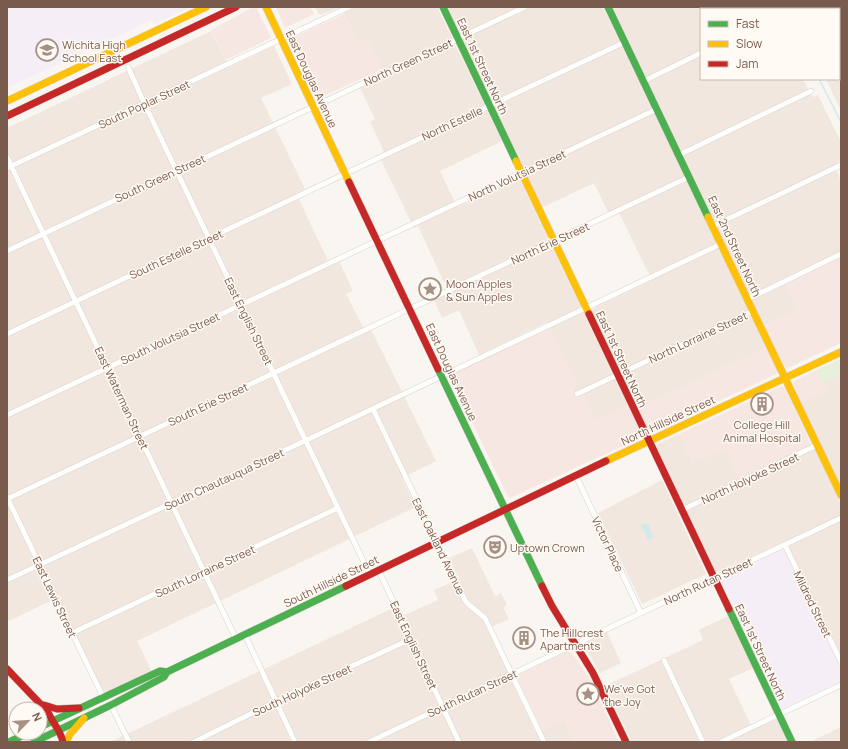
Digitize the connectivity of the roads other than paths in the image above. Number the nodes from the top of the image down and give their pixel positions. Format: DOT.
graph roads {
  1 [pos="206,7"];
  2 [pos="236,7"];
  3 [pos="266,7"];
  4 [pos="348,7"];
  5 [pos="443,7"];
  6 [pos="525,7"];
  7 [pos="610,8"];
  8 [pos="458,38"];
  9 [pos="281,39"];
  10 [pos="625,42"];
  11 [pos="700,53"];
  12 [pos="128,67"];
  13 [pos="644,80"];
  14 [pos="812,91"];
  15 [pos="7,101"];
  16 [pos="145,104"];
  17 [pos="490,106"];
  18 [pos="313,107"];
  19 [pos="657,109"];
  20 [pos="7,116"];
  21 [pos="679,155"];
  22 [pos="7,157"];
  23 [pos="841,165"];
  24 [pos="9,167"];
  25 [pos="176,170"];
  26 [pos="345,173"];
  27 [pos="522,173"];
  28 [pos="689,176"];
  29 [pos="713,226"];
  30 [pos="43,234"];
  31 [pos="209,238"];
  32 [pos="377,240"];
  33 [pos="554,241"];
  34 [pos="721,244"];
  35 [pos="7,251"];
  36 [pos="841,254"];
  37 [pos="748,299"];
  38 [pos="76,302"];
  39 [pos="241,305"];
  40 [pos="409,308"];
  41 [pos="586,308"];
  42 [pos="753,311"];
  43 [pos="7,334"];
  44 [pos="841,352"];
  45 [pos="107,368"];
  46 [pos="273,373"];
  47 [pos="617,375"];
  48 [pos="441,376"];
  49 [pos="785,378"];
  50 [pos="577,394"];
  51 [pos="373,409"];
  52 [pos="7,415"];
  53 [pos="140,436"];
  54 [pos="306,441"];
  55 [pos="649,441"];
  56 [pos="818,445"];
  57 [pos="576,476"];
  58 [pos="841,495"];
  59 [pos="7,498"];
  60 [pos="172,504"];
  61 [pos="338,508"];
  62 [pos="505,510"];
  63 [pos="682,510"];
  64 [pos="841,518"];
  65 [pos="437,543"];
  66 [pos="785,545"];
  67 [pos="40,565"];
  68 [pos="204,571"];
  69 [pos="379,571"];
  70 [pos="370,575"];
  71 [pos="714,578"];
  72 [pos="7,580"];
  73 [pos="641,613"];
  74 [pos="72,633"];
  75 [pos="245,635"];
  76 [pos="236,639"];
  77 [pos="411,639"];
  78 [pos="575,644"];
  79 [pos="664,660"];
  80 [pos="841,662"];
  81 [pos="7,669"];
  82 [pos="167,672"];
  83 [pos="511,675"];
  84 [pos="841,684"];
  85 [pos="103,697"];
  86 [pos="39,701"];
  87 [pos="276,702"];
  88 [pos="111,705"];
  89 [pos="48,707"];
  90 [pos="443,707"];
  91 [pos="79,708"];
  92 [pos="48,712"];
  93 [pos="779,714"];
  94 [pos="84,718"];
  95 [pos="52,721"];
  96 [pos="48,723"];
  97 [pos="58,730"];
  98 [pos="34,742"];
  99 [pos="64,742"];
  100 [pos="129,742"];
  101 [pos="194,742"];
  102 [pos="294,742"];
  103 [pos="368,742"];
  104 [pos="459,742"];
  105 [pos="544,742"];
  106 [pos="626,742"];
  107 [pos="703,742"];
  108 [pos="721,742"];
  109 [pos="792,742"];
  1 -- 15 [label="main road"];
  2 -- 20 [label="main road"];
  3 -- 9 [label="main road, East Douglas Avenue"];
  4 -- 9 [label="street, South Poplar Street"];
  5 -- 8 [label="main road, East 1st Street North"];
  6 -- 8 [label="street, North Green Street"];
  7 -- 10 [label="main road, East 2nd Street North"];
  8 -- 17 [label="main road, East 1st Street North"];
  8 -- 18 [label="street, North Green Street"];
  9 -- 16 [label="street, South Poplar Street"];
  9 -- 18 [label="main road, East Douglas Avenue"];
  10 -- 13 [label="main road, East 2nd Street North"];
  10 -- 17 [label="street, North Estelle"];
  11 -- 13 [label="street"];
  12 -- 16 [label="street, East English Street"];
  13 -- 19 [label="main road, East 2nd Street North"];
  14 -- 21 [label="street"];
  16 -- 24 [label="street, South Poplar Street"];
  16 -- 25 [label="street, East English Street"];
  17 -- 26 [label="street, North Estelle"];
  17 -- 27 [label="main road, East 1st Street North"];
  18 -- 25 [label="street, South Green Street"];
  18 -- 26 [label="main road, East Douglas Avenue"];
  19 -- 21 [label="main road, East 2nd Street North"];
  19 -- 27 [label="street, North Volutsia Street"];
  21 -- 28 [label="main road, East 2nd Street North"];
  22 -- 24 [label="street, East Waterman Street"];
  23 -- 29 [label="street"];
  24 -- 30 [label="street, East Waterman Street"];
  25 -- 30 [label="street, South Green Street"];
  25 -- 31 [label="street, East English Street"];
  26 -- 31 [label="street, South Estelle Street"];
  26 -- 32 [label="main road, East Douglas Avenue"];
  27 -- 32 [label="street, North Volutsia Street"];
  27 -- 33 [label="main road, East 1st Street North"];
  28 -- 29 [label="main road, East 2nd Street North"];
  28 -- 33 [label="street, North Erie Street"];
  29 -- 34 [label="main road, East 2nd Street North"];
  30 -- 35 [label="street, South Green Street"];
  30 -- 38 [label="street, East Waterman Street"];
  31 -- 38 [label="street, South Estelle Street"];
  31 -- 39 [label="street, East English Street"];
  32 -- 39 [label="street, South Volutsia Street"];
  32 -- 40 [label="main road, East Douglas Avenue"];
  33 -- 40 [label="street, North Erie Street"];
  33 -- 41 [label="main road, East 1st Street North"];
  34 -- 37 [label="main road, East 2nd Street North"];
  34 -- 41 [label="street, South Chautauqua Street"];
  36 -- 37 [label="street, North Lorraine Street"];
  37 -- 42 [label="main road, East 2nd Street North"];
  38 -- 43 [label="street, South Estelle Street"];
  38 -- 45 [label="street, East Waterman Street"];
  39 -- 45 [label="street, South Volutsia Street"];
  39 -- 46 [label="street, East English Street"];
  40 -- 46 [label="street, South Erie Street"];
  40 -- 48 [label="main road, East Douglas Avenue"];
  41 -- 47 [label="main road, East 1st Street North"];
  41 -- 48 [label="street, South Chautauqua Street"];
  42 -- 47 [label="street, North Lorraine Street"];
  42 -- 49 [label="main road, East 2nd Street North"];
  44 -- 49 [label="main road, North Hillside Street"];
  45 -- 52 [label="street, South Volutsia Street"];
  45 -- 53 [label="street, East Waterman Street"];
  46 -- 53 [label="street, South Erie Street"];
  46 -- 54 [label="street, East English Street"];
  47 -- 50 [label="street, North Lorraine Street"];
  47 -- 55 [label="main road, East 1st Street North"];
  48 -- 51 [label="street, South Chautauqua Street"];
  48 -- 62 [label="main road, East Douglas Avenue"];
  49 -- 55 [label="main road, North Hillside Street"];
  49 -- 56 [label="main road, East 2nd Street North"];
  51 -- 54 [label="street, South Chautauqua Street"];
  51 -- 65 [label="street, East Oakland Avenue"];
  53 -- 59 [label="street, South Erie Street"];
  53 -- 60 [label="street, East Waterman Street"];
  54 -- 60 [label="street, South Chautauqua Street"];
  54 -- 61 [label="street, East English Street"];
  55 -- 57 [label="main road, North Hillside Street"];
  55 -- 63 [label="main road, East 1st Street North"];
  56 -- 58 [label="main road, East 2nd Street North"];
  56 -- 63 [label="street, North Holyoke Street"];
  57 -- 62 [label="main road, North Hillside Street"];
  57 -- 73 [label="street, Victor Place"];
  59 -- 67 [label="street, East Lewis Street"];
  60 -- 67 [label="street, South Chautauqua Street"];
  60 -- 68 [label="street, East Waterman Street"];
  61 -- 68 [label="street, South Lorraine Street"];
  61 -- 70 [label="street, East English Street"];
  62 -- 65 [label="main road, South Hillside Street"];
  62 -- 78 [label="main road, East Douglas Avenue"];
  63 -- 71 [label="main road, East 1st Street North"];
  64 -- 66 [label="street, North Rutan Street"];
  65 -- 69 [label="main road, South Hillside Street"];
  65 -- 83 [label="street, East Oakland Avenue"];
  66 -- 71 [label="street, North Rutan Street"];
  66 -- 80 [label="street, Mildred Street"];
  67 -- 72 [label="street, South Chautauqua Street"];
  67 -- 74 [label="street, East Lewis Street"];
  68 -- 74 [label="street, South Lorraine Street"];
  68 -- 76 [label="street, East Waterman Street"];
  69 -- 70 [label="main road, South Hillside Street"];
  69 -- 77 [label="street, East English Street"];
  70 -- 75 [label="main road, South Hillside Street"];
  71 -- 73 [label="street, North Rutan Street"];
  71 -- 93 [label="main road, East 1st Street North"];
  73 -- 78 [label="street, North Rutan Street"];
  74 -- 85 [label="street, East Lewis Street"];
  75 -- 76 [label="main road, South Hillside Street"];
  75 -- 87 [label="street"];
  76 -- 82 [label="main road, South Hillside Street"];
  77 -- 87 [label="street, South Holyoke Street"];
  77 -- 90 [label="street, East English Street"];
  78 -- 83 [label="street, South Rutan Street"];
  78 -- 106 [label="main road, East Douglas Avenue"];
  79 -- 107 [label="street"];
  81 -- 86 [label="main road"];
  82 -- 85 [label="main road, South Hillside Street"];
  82 -- 88 [label="main road, South Hillside Street"];
  83 -- 90 [label="street, South Rutan Street"];
  83 -- 105 [label="street, East Oakland Avenue"];
  84 -- 93 [label="street"];
  85 -- 91 [label="main road, South Hillside Street"];
  87 -- 101 [label="street, South Holyoke Street"];
  87 -- 102 [label="street"];
  88 -- 94 [label="main road, South Hillside Street"];
  88 -- 100 [label="street"];
  89 -- 91 [label="main road"];
  90 -- 103 [label="street, South Rutan Street"];
  90 -- 104 [label="street, East English Street"];
  91 -- 95 [label="main road, South Hillside Street"];
  92 -- 95 [label="main road"];
  93 -- 108 [label="street"];
  93 -- 109 [label="main road, East 1st Street North"];
  94 -- 97 [label="main road, South Hillside Street"];
  94 -- 99 [label="main road"];
  95 -- 96 [label="main road, South Hillside Street"];
  95 -- 97 [label="main road"];
  97 -- 98 [label="main road, South Hillside Street"];
  97 -- 99 [label="main road"];
}
